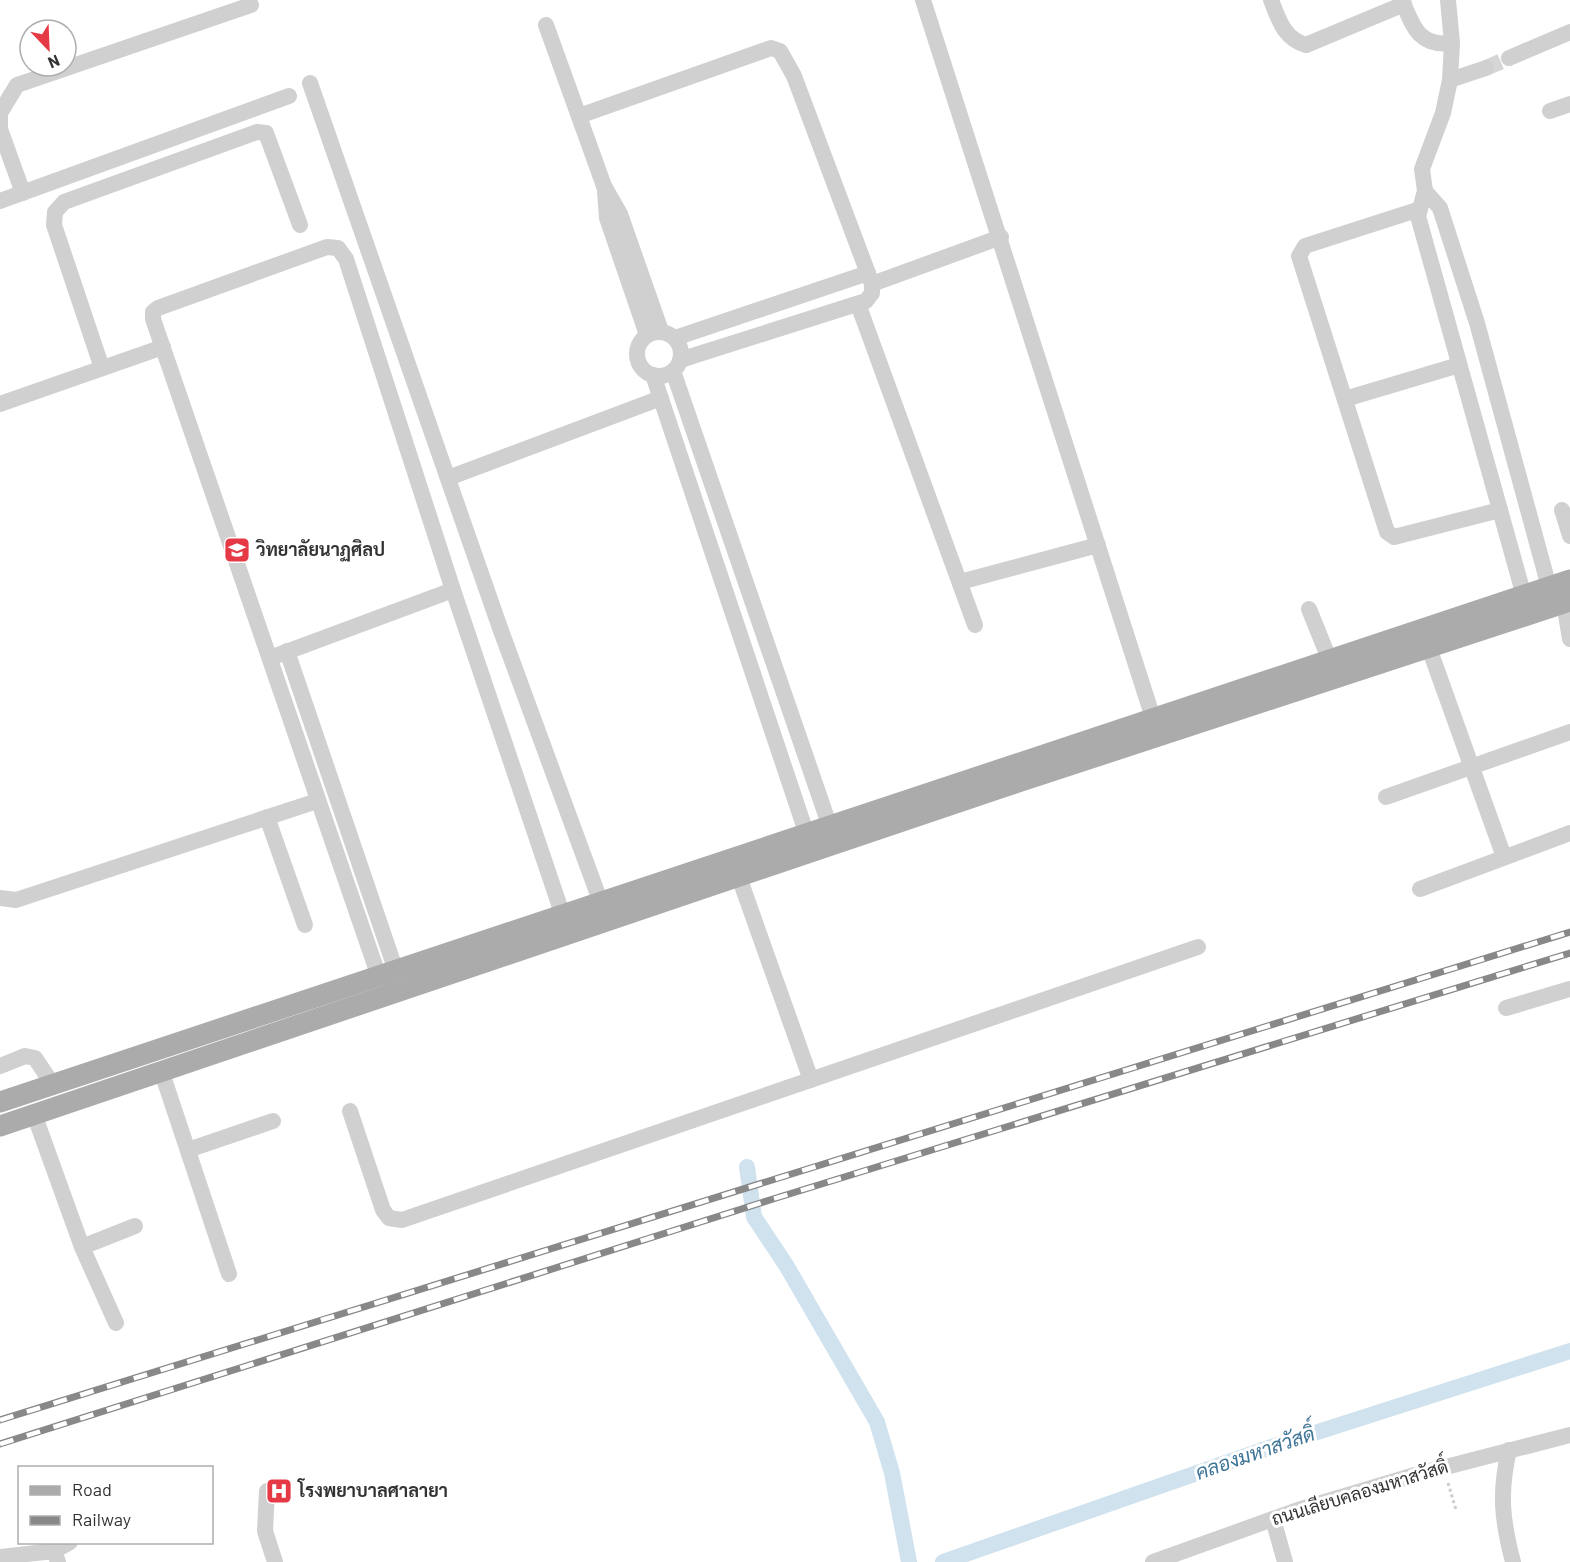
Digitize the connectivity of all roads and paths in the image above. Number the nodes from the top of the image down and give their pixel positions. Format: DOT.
graph roads {
  1 [pos="923,0"];
  2 [pos="1271,0"];
  3 [pos="1448,0"];
  4 [pos="1403,2"];
  5 [pos="251,5"];
  6 [pos="546,25"];
  7 [pos="1570,32"];
  8 [pos="1452,43"];
  9 [pos="1509,58"];
  10 [pos="1486,68"];
  11 [pos="1450,80"];
  12 [pos="310,83"];
  13 [pos="289,96"];
  14 [pos="1570,104"];
  15 [pos="1550,111"];
  16 [pos="579,116"];
  17 [pos="1425,191"];
  18 [pos="23,193"];
  19 [pos="0,201"];
  20 [pos="1420,209"];
  21 [pos="300,225"];
  22 [pos="1001,237"];
  23 [pos="870,278"];
  24 [pos="862,303"];
  25 [pos="661,335"];
  26 [pos="163,346"];
  27 [pos="1459,365"];
  28 [pos="676,366"];
  29 [pos="102,368"];
  30 [pos="653,375"];
  31 [pos="661,398"];
  32 [pos="1345,399"];
  33 [pos="0,404"];
  34 [pos="448,478"];
  35 [pos="1500,510"];
  36 [pos="1562,510"];
  37 [pos="1570,536"];
  38 [pos="1098,545"];
  39 [pos="1570,580"];
  40 [pos="960,582"];
  41 [pos="1549,587"];
  42 [pos="453,590"];
  43 [pos="1524,596"];
  44 [pos="1567,602"];
  45 [pos="1309,609"];
  46 [pos="975,625"];
  47 [pos="1570,639"];
  48 [pos="1429,648"];
  49 [pos="287,651"];
  50 [pos="270,658"];
  51 [pos="1330,661"];
  52 [pos="1153,718"];
  53 [pos="1570,732"];
  54 [pos="1471,767"];
  55 [pos="1386,797"];
  56 [pos="317,801"];
  57 [pos="267,817"];
  58 [pos="1570,833"];
  59 [pos="833,836"];
  60 [pos="810,843"];
  61 [pos="1504,857"];
  62 [pos="739,877"];
  63 [pos="1420,889"];
  64 [pos="0,898"];
  65 [pos="601,903"];
  66 [pos="563,916"];
  67 [pos="305,925"];
  68 [pos="1198,947"];
  69 [pos="381,981"];
  70 [pos="1570,989"];
  71 [pos="1506,1008"];
  72 [pos="0,1066"];
  73 [pos="162,1073"];
  74 [pos="810,1080"];
  75 [pos="53,1085"];
  76 [pos="0,1102"];
  77 [pos="350,1111"];
  78 [pos="34,1114"];
  79 [pos="273,1121"];
  80 [pos="0,1126"];
  81 [pos="188,1150"];
  82 [pos="135,1226"];
  83 [pos="82,1247"];
  84 [pos="229,1274"];
  85 [pos="116,1323"];
  86 [pos="1570,1435"];
  87 [pos="1509,1450"];
  88 [pos="1444,1467"];
  89 [pos="267,1491"];
  90 [pos="1456,1510"];
  91 [pos="1273,1519"];
  92 [pos="68,1544"];
  93 [pos="56,1556"];
  94 [pos="0,1557"];
  95 [pos="272,1561"];
  96 [pos="1153,1562"];
  97 [pos="1285,1562"];
  98 [pos="1514,1562"];
  1 -- 22 [label="street"];
  2 -- 4 [label="street"];
  3 -- 8 [label="street"];
  4 -- 8 [label="street"];
  5 -- 18 [label="street"];
  6 -- 16 [label="street"];
  7 -- 9 [label="street"];
  8 -- 11 [label="street"];
  10 -- 11 [label="street"];
  11 -- 17 [label="street"];
  12 -- 34 [label="street"];
  13 -- 18 [label="street"];
  14 -- 15 [label="street"];
  16 -- 23 [label="street"];
  16 -- 25 [label="street"];
  17 -- 20 [label="street"];
  17 -- 41 [label="street"];
  18 -- 19 [label="street"];
  20 -- 27 [label="street"];
  20 -- 32 [label="street"];
  21 -- 29 [label="street"];
  22 -- 23 [label="street"];
  22 -- 38 [label="street"];
  23 -- 24 [label="street"];
  23 -- 25 [label="street"];
  24 -- 28 [label="street"];
  24 -- 40 [label="street"];
  25 -- 28 [label="street"];
  25 -- 30 [label="street"];
  26 -- 29 [label="street"];
  26 -- 42 [label="street"];
  26 -- 50 [label="street"];
  27 -- 32 [label="street"];
  27 -- 35 [label="street"];
  28 -- 30 [label="street"];
  28 -- 59 [label="street"];
  29 -- 33 [label="street"];
  30 -- 31 [label="street"];
  31 -- 34 [label="street"];
  31 -- 60 [label="street"];
  32 -- 35 [label="street"];
  34 -- 65 [label="street"];
  35 -- 43 [label="street"];
  36 -- 37 [label="street"];
  38 -- 40 [label="street"];
  38 -- 52 [label="street"];
  39 -- 41 [label="main road"];
  40 -- 46 [label="street"];
  41 -- 43 [label="main road"];
  42 -- 49 [label="street"];
  42 -- 66 [label="street"];
  43 -- 51 [label="main road"];
  44 -- 47 [label="street"];
  44 -- 48 [label="main road"];
  45 -- 51 [label="street"];
  48 -- 54 [label="street"];
  48 -- 59 [label="main road"];
  49 -- 50 [label="street"];
  49 -- 69 [label="street"];
  50 -- 56 [label="street"];
  51 -- 52 [label="main road"];
  52 -- 59 [label="main road"];
  53 -- 54 [label="street"];
  54 -- 55 [label="street"];
  54 -- 61 [label="street"];
  56 -- 57 [label="street"];
  56 -- 69 [label="street"];
  57 -- 64 [label="street"];
  57 -- 67 [label="street"];
  58 -- 61 [label="street"];
  59 -- 60 [label="main road"];
  60 -- 62 [label="main road"];
  60 -- 65 [label="main road"];
  61 -- 63 [label="street"];
  62 -- 69 [label="main road"];
  62 -- 74 [label="street"];
  65 -- 66 [label="main road"];
  66 -- 69 [label="main road"];
  68 -- 74 [label="street"];
  69 -- 73 [label="main road"];
  69 -- 75 [label="main road"];
  70 -- 71 [label="street"];
  72 -- 75 [label="street"];
  73 -- 78 [label="main road"];
  73 -- 81 [label="street"];
  74 -- 77 [label="street"];
  75 -- 76 [label="main road"];
  78 -- 80 [label="main road"];
  78 -- 83 [label="street"];
  79 -- 81 [label="street"];
  81 -- 84 [label="street"];
  82 -- 83 [label="street"];
  83 -- 85 [label="street"];
  86 -- 87 [label="street, ถนนเลียบคลองมหาสวัสดิ์"];
  87 -- 88 [label="street, ถนนเลียบคลองมหาสวัสดิ์"];
  87 -- 98 [label="street"];
  88 -- 90 [label="path"];
  88 -- 91 [label="street, ถนนเลียบคลองมหาสวัสดิ์"];
  89 -- 95 [label="street"];
  91 -- 96 [label="street, ถนนเลียบคลองมหาสวัสดิ์"];
  91 -- 97 [label="street"];
  92 -- 93 [label="street"];
  93 -- 94 [label="street"];
}
